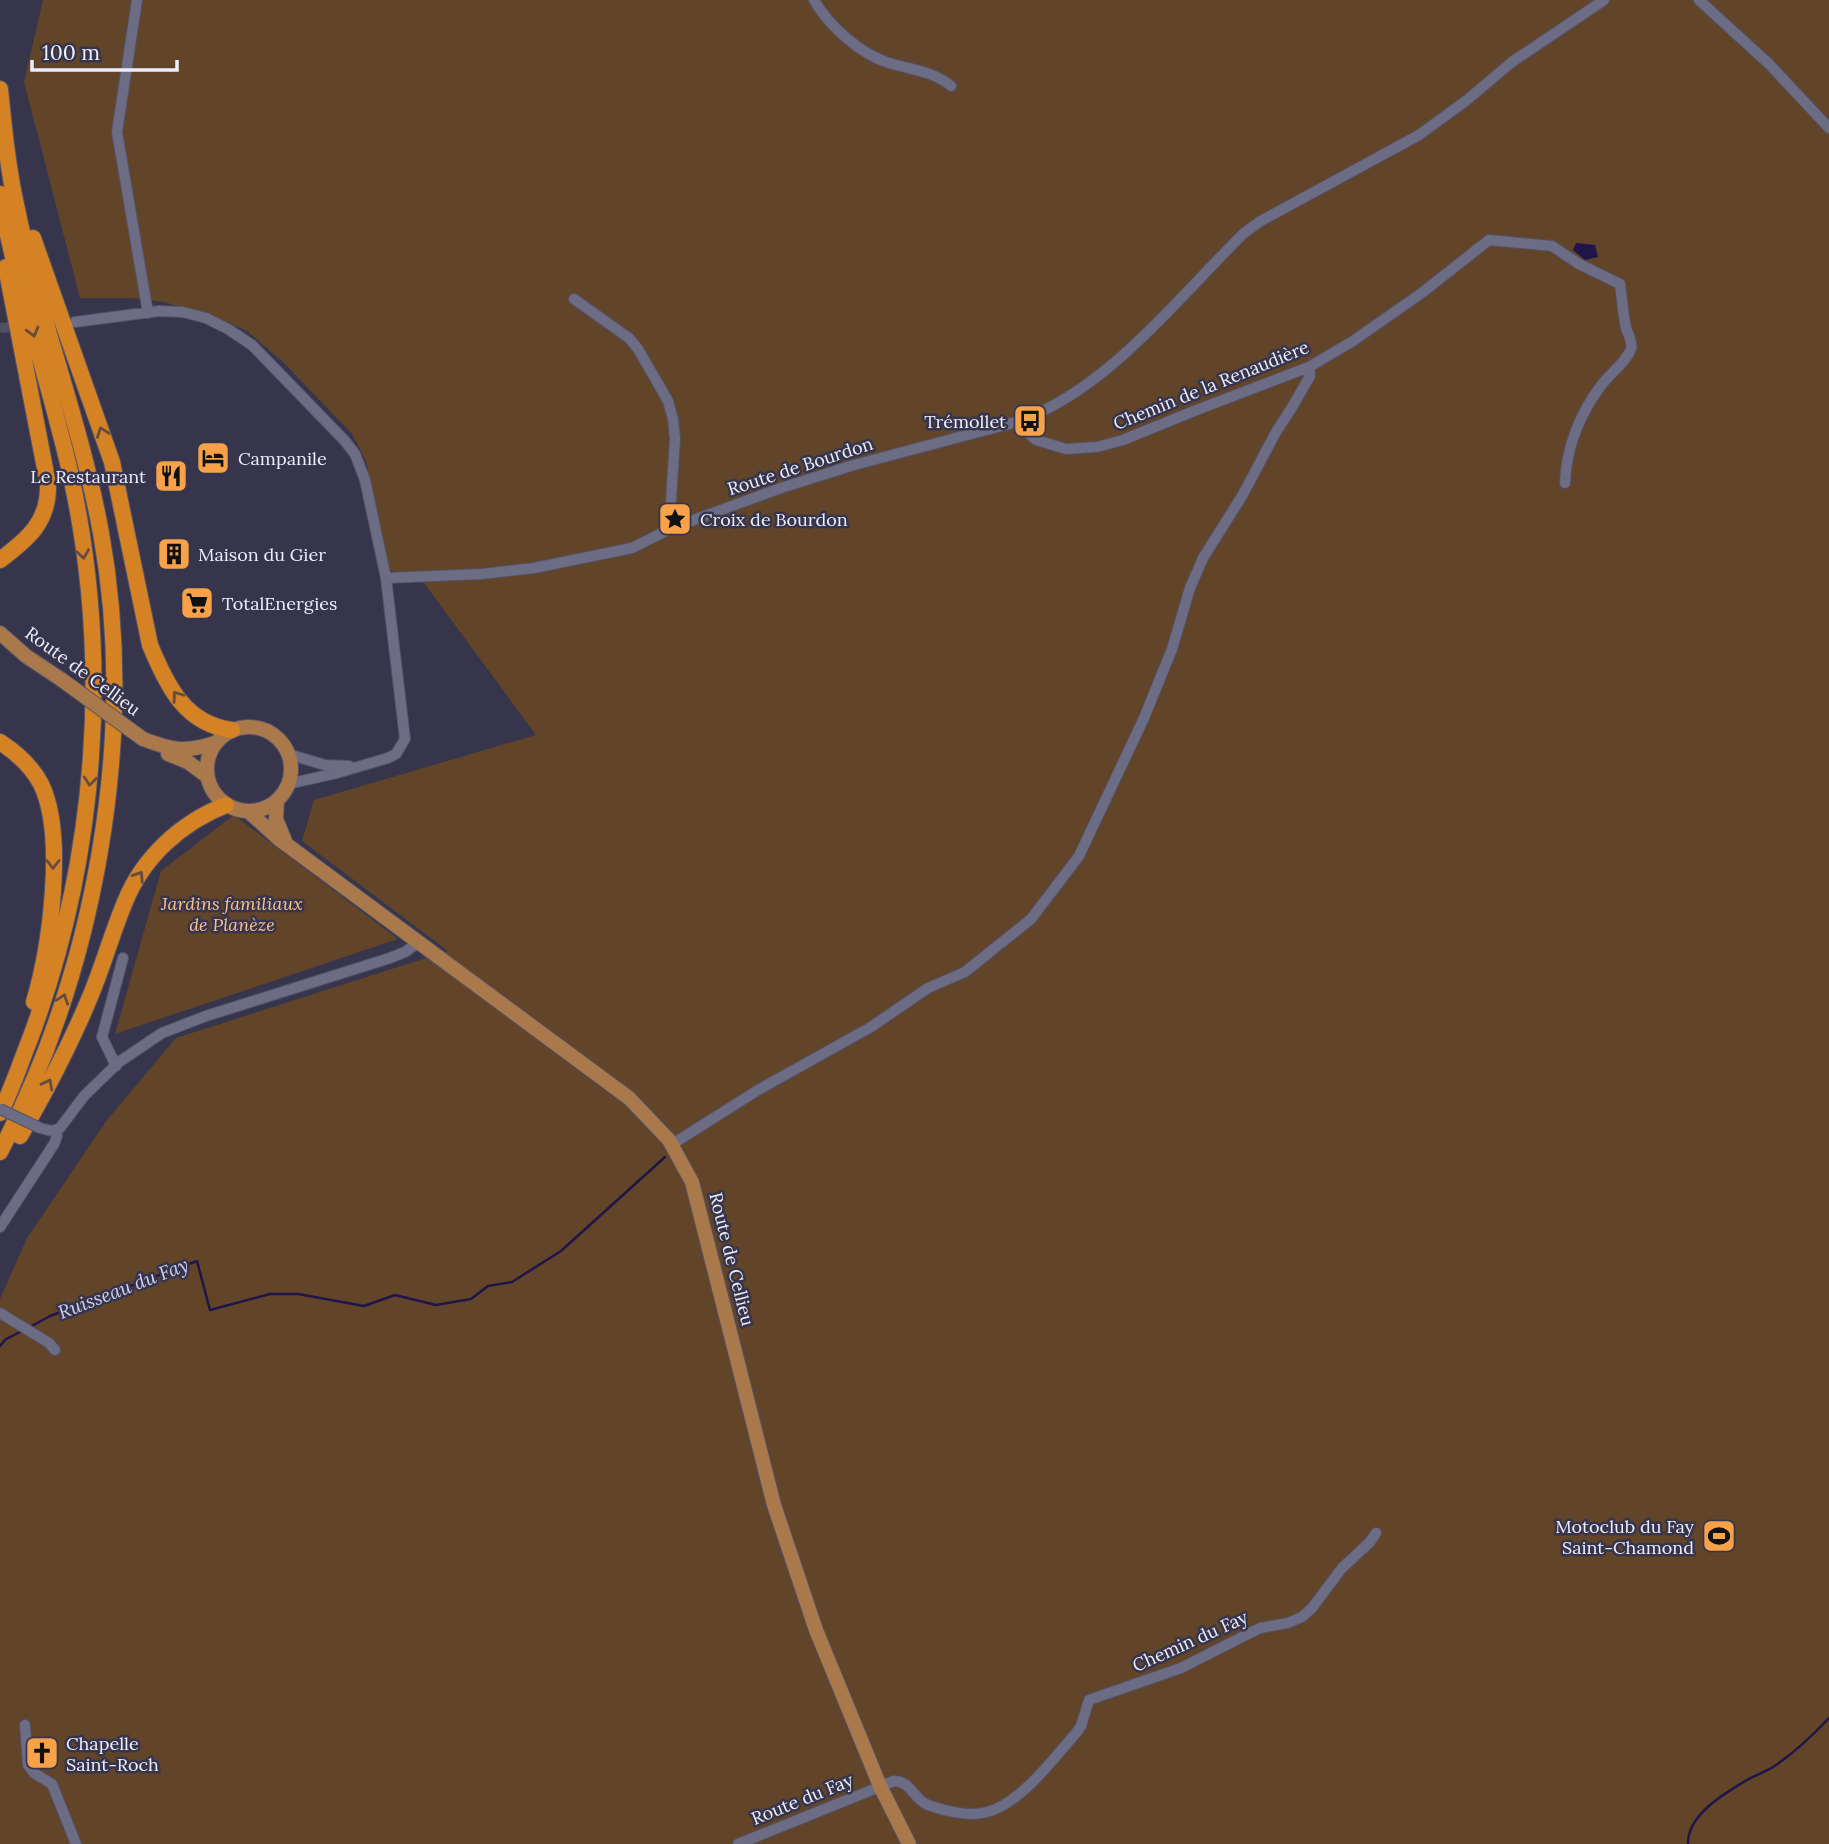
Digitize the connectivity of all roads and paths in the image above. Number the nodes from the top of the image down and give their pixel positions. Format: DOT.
graph roads {
  1 [pos="137,0"];
  2 [pos="814,0"];
  3 [pos="1604,0"];
  4 [pos="1699,0"];
  5 [pos="951,86"];
  6 [pos="0,89"];
  7 [pos="1829,128"];
  8 [pos="0,194"];
  9 [pos="10,213"];
  10 [pos="574,299"];
  11 [pos="148,313"];
  12 [pos="75,321"];
  13 [pos="1309,367"];
  14 [pos="1020,421"];
  15 [pos="1565,484"];
  16 [pos="672,528"];
  17 [pos="0,561"];
  18 [pos="385,574"];
  19 [pos="0,633"];
  20 [pos="232,730"];
  21 [pos="143,739"];
  22 [pos="0,742"];
  23 [pos="215,743"];
  24 [pos="288,754"];
  25 [pos="358,765"];
  26 [pos="207,776"];
  27 [pos="288,784"];
  28 [pos="277,800"];
  29 [pos="226,805"];
  30 [pos="248,811"];
  31 [pos="288,845"];
  32 [pos="419,942"];
  33 [pos="123,958"];
  34 [pos="20,1066"];
  35 [pos="116,1066"];
  36 [pos="0,1111"];
  37 [pos="55,1130"];
  38 [pos="671,1145"];
  39 [pos="0,1152"];
  40 [pos="0,1163"];
  41 [pos="0,1227"];
  42 [pos="0,1313"];
  43 [pos="55,1350"];
  44 [pos="1376,1533"];
  45 [pos="25,1725"];
  46 [pos="880,1786"];
  47 [pos="76,1844"];
  48 [pos="738,1844"];
  49 [pos="909,1844"];
  1 -- 11 [label="street"];
  2 -- 5 [label="street"];
  3 -- 14 [label="street, Route de Bourdon"];
  4 -- 7 [label="street"];
  6 -- 9 [label="highway"];
  8 -- 9 [label="highway"];
  9 -- 17 [label="highway"];
  20 -- 9 [label="highway, one-way"];
  9 -- 34 [label="highway, one-way"];
  39 -- 9 [label="highway, one-way"];
  10 -- 16 [label="street"];
  11 -- 12 [label="street"];
  11 -- 18 [label="street"];
  13 -- 14 [label="street, Chemin de la Renaudière"];
  13 -- 15 [label="street, Chemin de la Renaudière"];
  13 -- 38 [label="street"];
  14 -- 16 [label="street, Route de Bourdon"];
  16 -- 18 [label="street, Route de Bourdon"];
  18 -- 25 [label="street"];
  19 -- 21 [label="main road, Route de Cellieu, bridge"];
  20 -- 23 [label="main road"];
  20 -- 24 [label="main road"];
  21 -- 23 [label="main road, Route de Cellieu"];
  21 -- 26 [label="main road, Route de Cellieu"];
  22 -- 34 [label="highway, one-way"];
  23 -- 26 [label="main road"];
  24 -- 25 [label="street"];
  24 -- 27 [label="main road"];
  25 -- 27 [label="street"];
  26 -- 29 [label="main road"];
  27 -- 28 [label="main road"];
  28 -- 30 [label="main road"];
  28 -- 31 [label="main road"];
  29 -- 30 [label="main road"];
  40 -- 29 [label="highway, one-way"];
  30 -- 31 [label="main road, Route de Cellieu"];
  31 -- 32 [label="main road, Route de Cellieu"];
  32 -- 35 [label="street"];
  32 -- 38 [label="main road, Route de Cellieu"];
  33 -- 35 [label="street"];
  34 -- 36 [label="highway"];
  35 -- 37 [label="street"];
  36 -- 37 [label="street, bridge"];
  37 -- 41 [label="street"];
  38 -- 46 [label="main road, Route de Cellieu"];
  42 -- 43 [label="street"];
  44 -- 46 [label="street, Chemin du Fay"];
  45 -- 47 [label="street"];
  46 -- 48 [label="street, Route du Fay"];
  46 -- 49 [label="main road, Route de Cellieu"];
}
